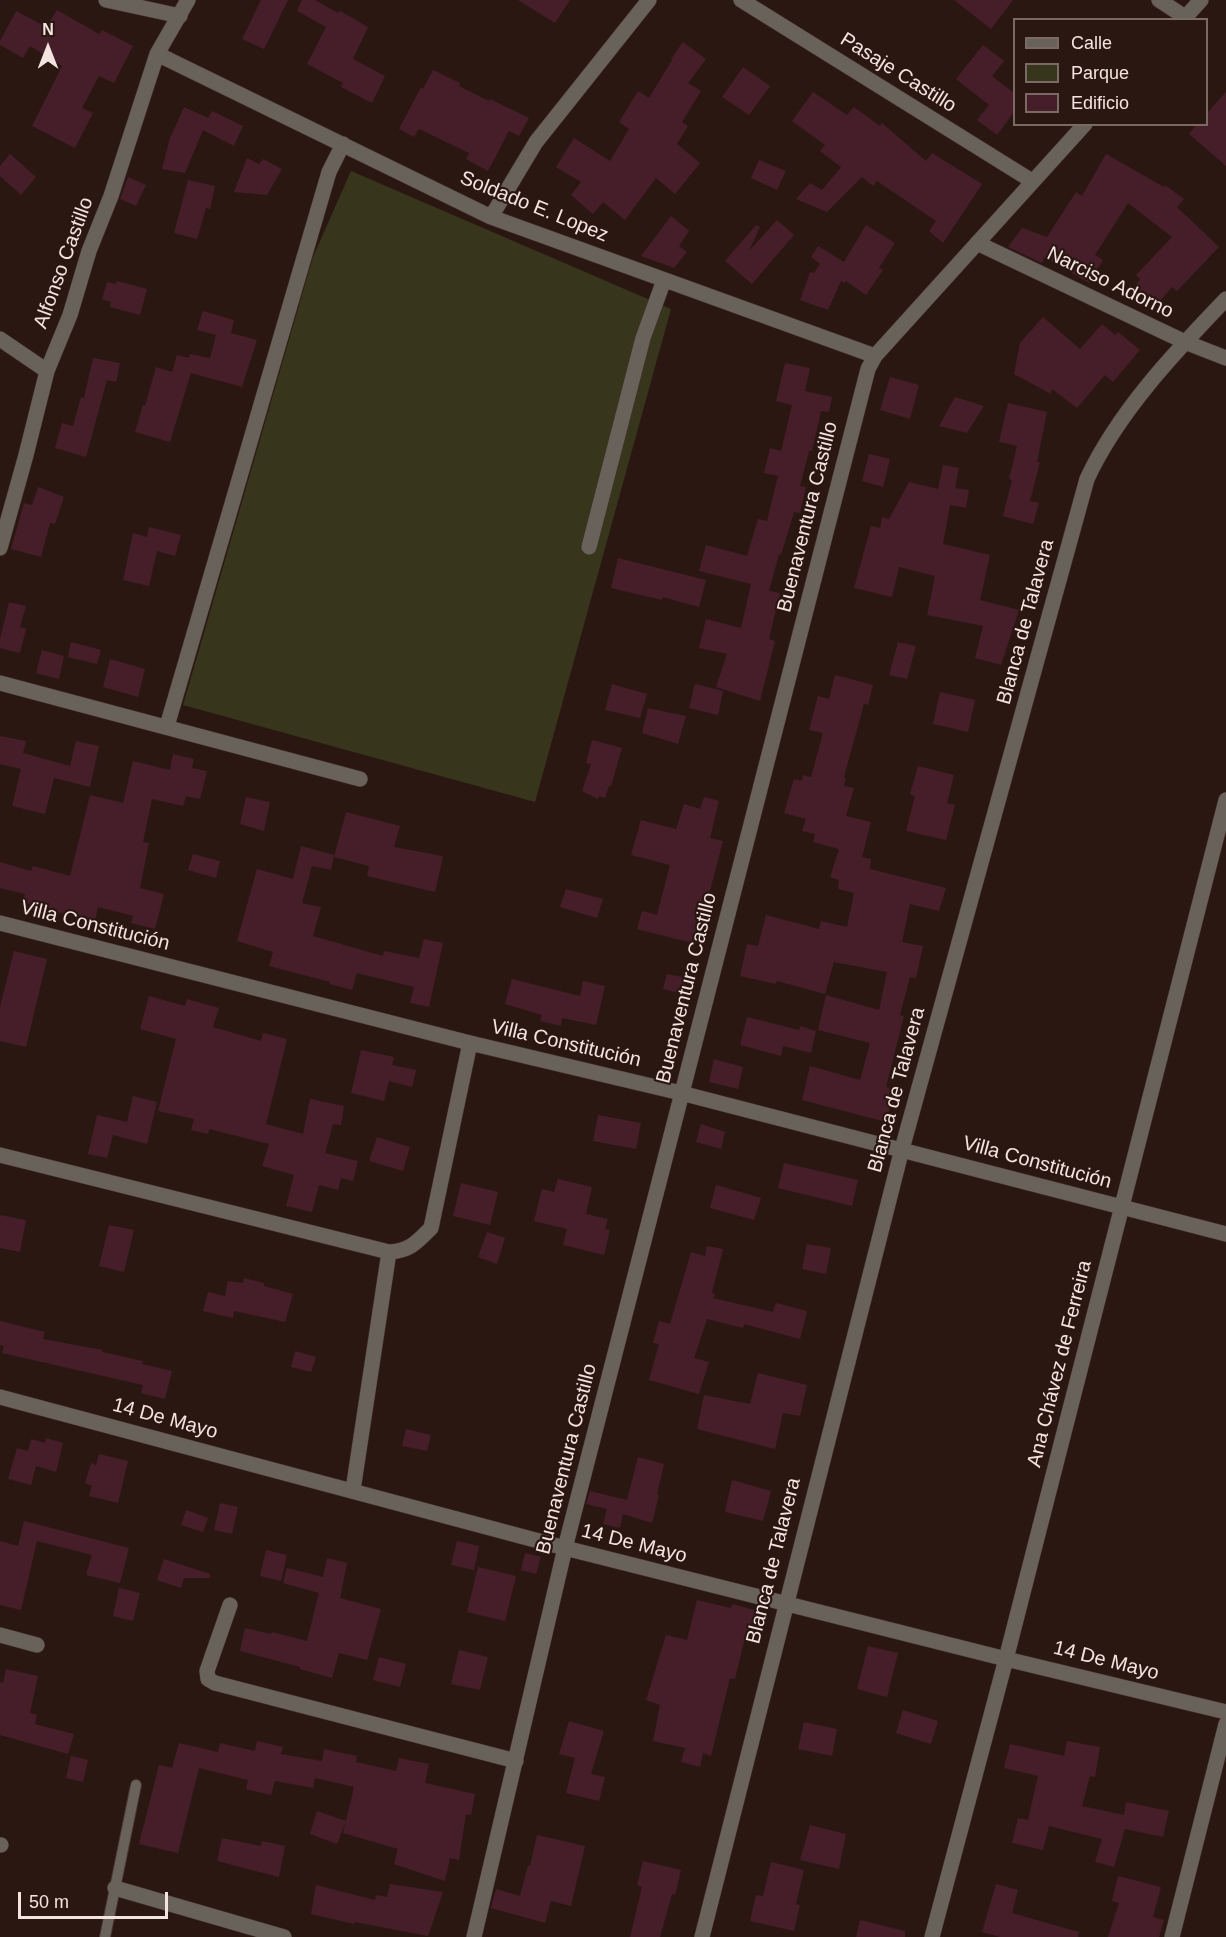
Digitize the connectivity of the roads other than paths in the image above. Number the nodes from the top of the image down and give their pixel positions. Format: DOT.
graph roads {
  1 [pos="106,0"];
  2 [pos="188,0"];
  3 [pos="649,0"];
  4 [pos="741,0"];
  5 [pos="1159,0"];
  6 [pos="1201,0"];
  7 [pos="180,16"];
  8 [pos="1184,18"];
  9 [pos="157,54"];
  10 [pos="1083,126"];
  11 [pos="343,144"];
  12 [pos="1032,181"];
  13 [pos="490,217"];
  14 [pos="977,243"];
  15 [pos="664,280"];
  16 [pos="1226,300"];
  17 [pos="0,339"];
  18 [pos="1185,342"];
  19 [pos="875,356"];
  20 [pos="1226,358"];
  21 [pos="46,371"];
  22 [pos="0,548"];
  23 [pos="589,548"];
  24 [pos="0,683"];
  25 [pos="166,726"];
  26 [pos="360,779"];
  27 [pos="1226,800"];
  28 [pos="0,923"];
  29 [pos="470,1042"];
  30 [pos="681,1093"];
  31 [pos="902,1149"];
  32 [pos="0,1155"];
  33 [pos="1123,1207"];
  34 [pos="1226,1234"];
  35 [pos="389,1252"];
  36 [pos="0,1397"];
  37 [pos="353,1490"];
  38 [pos="566,1548"];
  39 [pos="785,1604"];
  40 [pos="230,1605"];
  41 [pos="0,1635"];
  42 [pos="37,1645"];
  43 [pos="1006,1659"];
  44 [pos="1226,1712"];
  45 [pos="1226,1724"];
  46 [pos="516,1761"];
  47 [pos="136,1785"];
  48 [pos="115,1887"];
  49 [pos="105,1937"];
  50 [pos="284,1937"];
  51 [pos="474,1937"];
  52 [pos="702,1937"];
  53 [pos="932,1937"];
  54 [pos="1172,1937"];
  1 -- 7 [label="street"];
  2 -- 7 [label="street, Alfonso Castillo"];
  3 -- 13 [label="street"];
  4 -- 12 [label="street, Pasaje Castillo"];
  5 -- 8 [label="street"];
  6 -- 8 [label="street"];
  7 -- 9 [label="street, Alfonso Castillo"];
  9 -- 11 [label="street, Soldado E. Lopez"];
  9 -- 21 [label="street, Alfonso Castillo"];
  10 -- 12 [label="street, Buenaventura Castillo"];
  11 -- 13 [label="street, Soldado E. Lopez"];
  11 -- 25 [label="street"];
  12 -- 14 [label="street, Buenaventura Castillo"];
  13 -- 15 [label="street, Soldado E. Lopez"];
  14 -- 18 [label="street, Narciso Adorno"];
  14 -- 19 [label="street, Buenaventura Castillo"];
  15 -- 19 [label="street, Soldado E. Lopez"];
  15 -- 23 [label="street"];
  16 -- 18 [label="street, Blanca de Talavera"];
  17 -- 21 [label="street"];
  18 -- 20 [label="street, Narciso Adorno"];
  18 -- 31 [label="street, Blanca de Talavera"];
  19 -- 30 [label="street, Buenaventura Castillo"];
  21 -- 22 [label="street, Alfonso Castillo"];
  24 -- 25 [label="street"];
  25 -- 26 [label="street"];
  27 -- 33 [label="street, Ana Chávez de Ferreira"];
  28 -- 29 [label="street, Villa Constitución"];
  29 -- 30 [label="street, Villa Constitución"];
  29 -- 35 [label="street"];
  30 -- 31 [label="street, Villa Constitución"];
  30 -- 38 [label="street, Buenaventura Castillo"];
  31 -- 33 [label="street, Villa Constitución"];
  31 -- 39 [label="street, Blanca de Talavera"];
  32 -- 35 [label="street"];
  33 -- 34 [label="street, Villa Constitución"];
  33 -- 43 [label="street, Ana Chávez de Ferreira"];
  35 -- 37 [label="street"];
  36 -- 37 [label="street, 14 De Mayo"];
  37 -- 38 [label="street, 14 De Mayo"];
  38 -- 39 [label="street, 14 De Mayo"];
  38 -- 46 [label="street, Buenaventura Castillo"];
  39 -- 43 [label="street, 14 De Mayo"];
  39 -- 52 [label="street, Blanca de Talavera"];
  40 -- 46 [label="street"];
  41 -- 42 [label="street"];
  43 -- 44 [label="street, 14 De Mayo"];
  43 -- 53 [label="street, Ana Chávez de Ferreira"];
  45 -- 54 [label="street"];
  46 -- 51 [label="street, Buenaventura Castillo"];
  47 -- 48 [label="lane"];
  48 -- 49 [label="lane"];
  48 -- 50 [label="street"];
}
